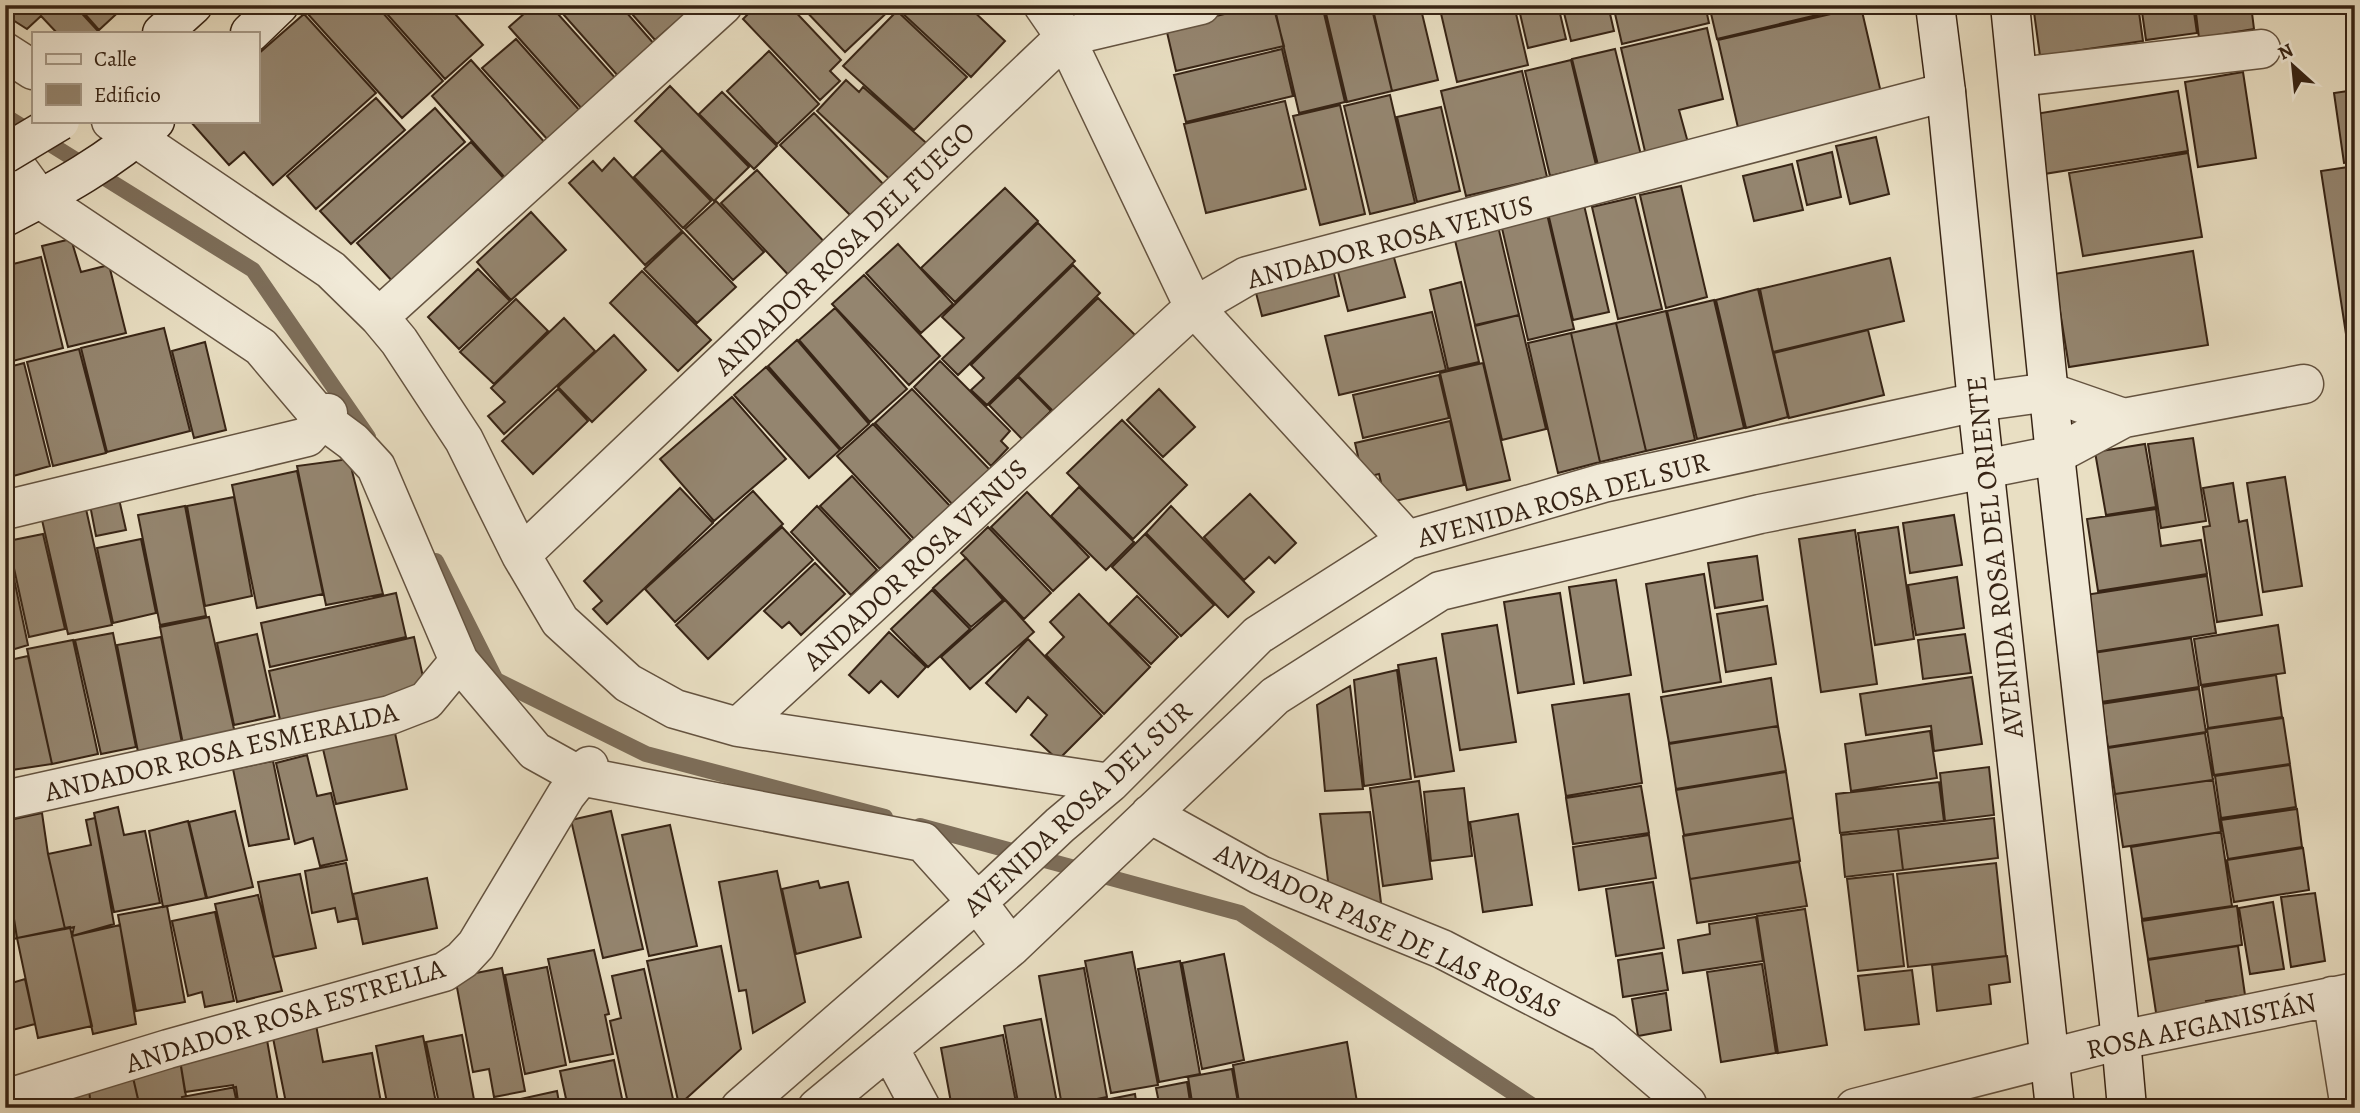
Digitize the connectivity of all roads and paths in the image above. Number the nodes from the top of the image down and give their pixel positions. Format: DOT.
graph roads {
  1 [pos="193,5"];
  2 [pos="279,5"];
  3 [pos="723,5"];
  4 [pos="1043,5"];
  5 [pos="1201,5"];
  6 [pos="1935,5"];
  7 [pos="2010,5"];
  8 [pos="163,32"];
  9 [pos="251,32"];
  10 [pos="1065,37"];
  11 [pos="2261,49"];
  12 [pos="5,52"];
  13 [pos="32,69"];
  14 [pos="2019,77"];
  15 [pos="1946,92"];
  16 [pos="58,122"];
  17 [pos="128,133"];
  18 [pos="5,153"];
  19 [pos="51,193"];
  20 [pos="5,217"];
  21 [pos="1194,307"];
  22 [pos="379,317"];
  23 [pos="2304,384"];
  24 [pos="2049,392"];
  25 [pos="1977,402"];
  26 [pos="325,416"];
  27 [pos="2123,418"];
  28 [pos="2055,455"];
  29 [pos="1986,470"];
  30 [pos="5,510"];
  31 [pos="1407,540"];
  32 [pos="521,555"];
  33 [pos="459,661"];
  34 [pos="738,727"];
  35 [pos="584,771"];
  36 [pos="1110,783"];
  37 [pos="5,800"];
  38 [pos="1150,814"];
  39 [pos="985,895"];
  40 [pos="1011,947"];
  41 [pos="2343,994"];
  42 [pos="2122,1040"];
  43 [pos="889,1048"];
  44 [pos="2048,1059"];
  45 [pos="5,1099"];
  46 [pos="1687,1104"];
  47 [pos="740,1108"];
  48 [pos="817,1108"];
  49 [pos="921,1108"];
  50 [pos="1855,1108"];
  51 [pos="2055,1108"];
  52 [pos="2127,1108"];
  53 [pos="2350,1108"];
  1 -- 8 [label="street"];
  2 -- 9 [label="street"];
  3 -- 22 [label="street"];
  4 -- 10 [label="street"];
  5 -- 10 [label="street"];
  6 -- 15 [label="street, AVENIDA ROSA DEL ORIENTE"];
  7 -- 14 [label="street"];
  10 -- 21 [label="street"];
  10 -- 32 [label="street, ANDADOR ROSA DEL FUEGO"];
  11 -- 14 [label="street"];
  12 -- 13 [label="street"];
  14 -- 24 [label="street"];
  15 -- 21 [label="street, ANDADOR ROSA VENUS"];
  15 -- 25 [label="street, AVENIDA ROSA DEL ORIENTE"];
  16 -- 18 [label="street, bridge"];
  17 -- 19 [label="street"];
  17 -- 22 [label="street"];
  18 -- 19 [label="street"];
  19 -- 20 [label="street"];
  19 -- 26 [label="street"];
  21 -- 31 [label="street"];
  21 -- 34 [label="street, ANDADOR ROSA VENUS"];
  22 -- 32 [label="street"];
  23 -- 27 [label="street, AVENIDA ROSA DEL SUR"];
  24 -- 25 [label="street, AVENIDA ROSA DEL SUR"];
  24 -- 27 [label="street, AVENIDA ROSA DEL SUR"];
  24 -- 28 [label="street"];
  25 -- 29 [label="street, AVENIDA ROSA DEL ORIENTE"];
  25 -- 31 [label="street, AVENIDA ROSA DEL SUR"];
  26 -- 30 [label="street"];
  26 -- 33 [label="street"];
  27 -- 28 [label="street, AVENIDA ROSA DEL SUR"];
  28 -- 29 [label="street, AVENIDA ROSA DEL SUR"];
  28 -- 42 [label="street"];
  29 -- 38 [label="street, AVENIDA ROSA DEL SUR"];
  29 -- 44 [label="street, AVENIDA ROSA DEL ORIENTE"];
  31 -- 36 [label="street, AVENIDA ROSA DEL SUR"];
  32 -- 34 [label="street"];
  33 -- 35 [label="street"];
  33 -- 37 [label="street, ANDADOR ROSA ESMERALDA"];
  34 -- 36 [label="street"];
  35 -- 39 [label="street"];
  35 -- 45 [label="street, ANDADOR ROSA ESTRELLA"];
  36 -- 39 [label="street, AVENIDA ROSA DEL SUR"];
  38 -- 40 [label="street, AVENIDA ROSA DEL SUR"];
  38 -- 46 [label="street, ANDADOR PASE DE LAS ROSAS"];
  39 -- 40 [label="street"];
  39 -- 47 [label="street, AVENIDA ROSA DEL SUR"];
  40 -- 43 [label="street, AVENIDA ROSA DEL SUR"];
  41 -- 42 [label="street, ROSA AFGANISTÁN"];
  41 -- 53 [label="street"];
  42 -- 44 [label="street, ROSA AFGANISTÁN"];
  42 -- 52 [label="street"];
  43 -- 48 [label="street, AVENIDA ROSA DEL SUR"];
  43 -- 49 [label="street"];
  44 -- 50 [label="street, ROSA AFGANISTÁN"];
  44 -- 51 [label="street, AVENIDA ROSA DEL ORIENTE"];
}
